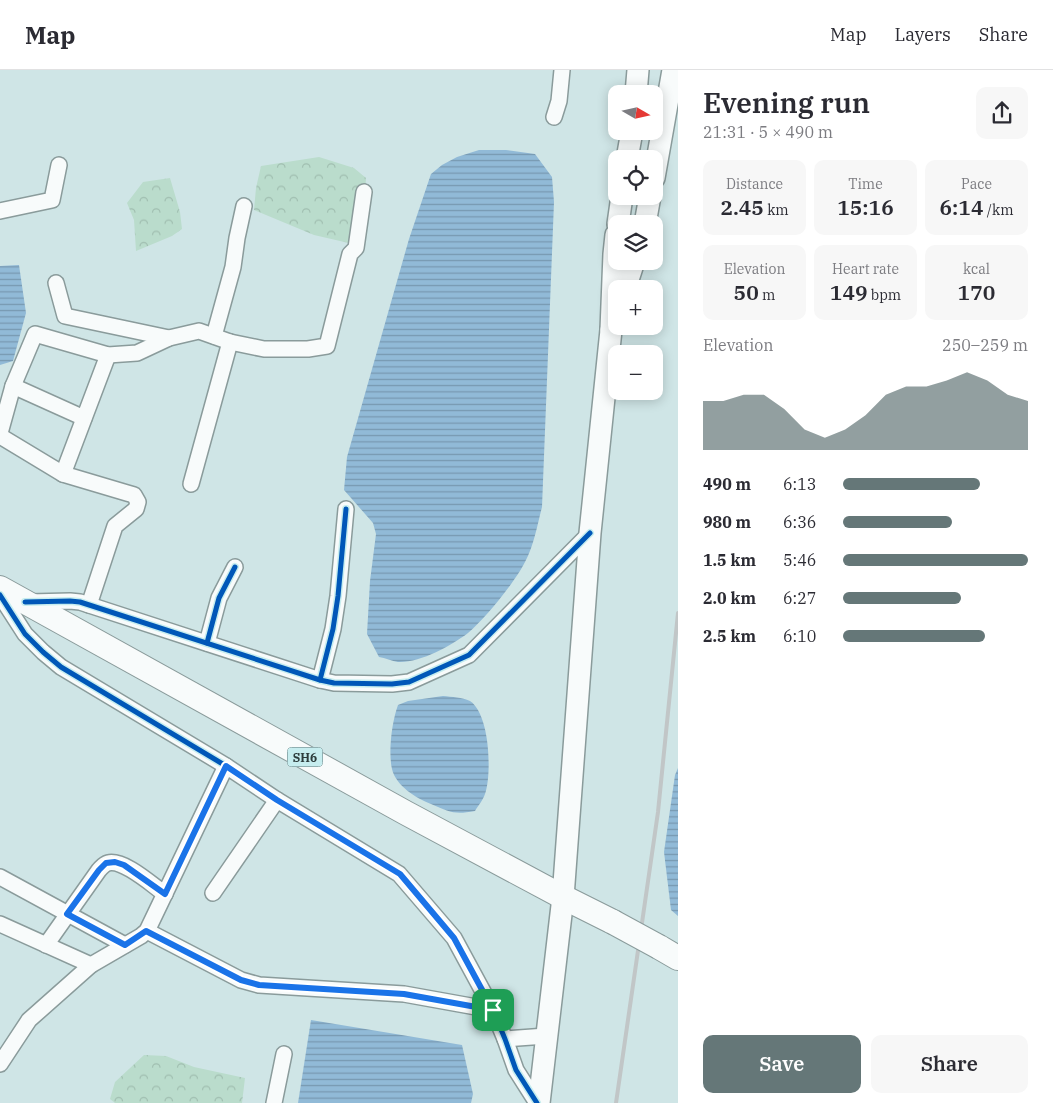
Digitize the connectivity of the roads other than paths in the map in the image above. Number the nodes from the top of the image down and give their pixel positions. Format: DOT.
graph roads {
  1 [pos="562,70"];
  2 [pos="638,70"];
  3 [pos="673,70"];
  4 [pos="637,85"];
  5 [pos="554,117"];
  6 [pos="659,150"];
  7 [pos="59,165"];
  8 [pos="364,192"];
  9 [pos="244,206"];
  10 [pos="0,212"];
  11 [pos="56,283"];
  12 [pos="613,335"];
  13 [pos="214,336"];
  14 [pos="169,338"];
  15 [pos="230,342"];
  16 [pos="108,355"];
  17 [pos="13,386"];
  18 [pos="84,418"];
  19 [pos="0,434"];
  20 [pos="63,474"];
  21 [pos="191,484"];
  22 [pos="346,509"];
  23 [pos="590,533"];
  24 [pos="235,568"];
  25 [pos="0,588"];
  26 [pos="0,595"];
  27 [pos="25,602"];
  28 [pos="89,605"];
  29 [pos="207,644"];
  30 [pos="320,680"];
  31 [pos="226,766"];
  32 [pos="277,800"];
  33 [pos="0,877"];
  34 [pos="213,893"];
  35 [pos="165,894"];
  36 [pos="563,897"];
  37 [pos="67,914"];
  38 [pos="0,924"];
  39 [pos="146,931"];
  40 [pos="46,945"];
  41 [pos="125,945"];
  42 [pos="668,953"];
  43 [pos="91,965"];
  44 [pos="493,1010"];
  45 [pos="546,1036"];
  46 [pos="505,1039"];
  47 [pos="284,1054"];
  48 [pos="0,1064"];
  49 [pos="274,1103"];
  50 [pos="538,1103"];
  1 -- 5 [label="street"];
  2 -- 4 [label="main road"];
  3 -- 6 [label="main road"];
  7 -- 10 [label="street"];
  8 -- 15 [label="street"];
  9 -- 13 [label="street"];
  11 -- 14 [label="street"];
  12 -- 23 [label="main road"];
  13 -- 14 [label="street"];
  13 -- 15 [label="street"];
  14 -- 16 [label="street"];
  15 -- 21 [label="street"];
  16 -- 17 [label="street"];
  16 -- 18 [label="street"];
  17 -- 18 [label="street"];
  17 -- 19 [label="street"];
  18 -- 20 [label="street"];
  19 -- 20 [label="street"];
  20 -- 28 [label="street"];
  22 -- 30 [label="street"];
  23 -- 30 [label="street"];
  23 -- 36 [label="main road"];
  24 -- 29 [label="street"];
  25 -- 27 [label="main road, SH6"];
  26 -- 31 [label="street"];
  27 -- 28 [label="street"];
  27 -- 36 [label="main road, SH6"];
  28 -- 29 [label="street"];
  29 -- 30 [label="street"];
  31 -- 32 [label="street"];
  31 -- 35 [label="street"];
  32 -- 34 [label="street"];
  32 -- 44 [label="street"];
  33 -- 37 [label="street"];
  35 -- 37 [label="street"];
  35 -- 39 [label="street"];
  36 -- 42 [label="main road, SH6, bridge"];
  36 -- 45 [label="main road"];
  37 -- 40 [label="street"];
  37 -- 41 [label="street"];
  38 -- 40 [label="street"];
  39 -- 41 [label="street"];
  39 -- 44 [label="street"];
  40 -- 43 [label="street"];
  41 -- 43 [label="street"];
  43 -- 48 [label="street"];
  44 -- 46 [label="street"];
  45 -- 46 [label="street"];
  45 -- 50 [label="main road"];
  46 -- 50 [label="street"];
  47 -- 49 [label="street"];
}
